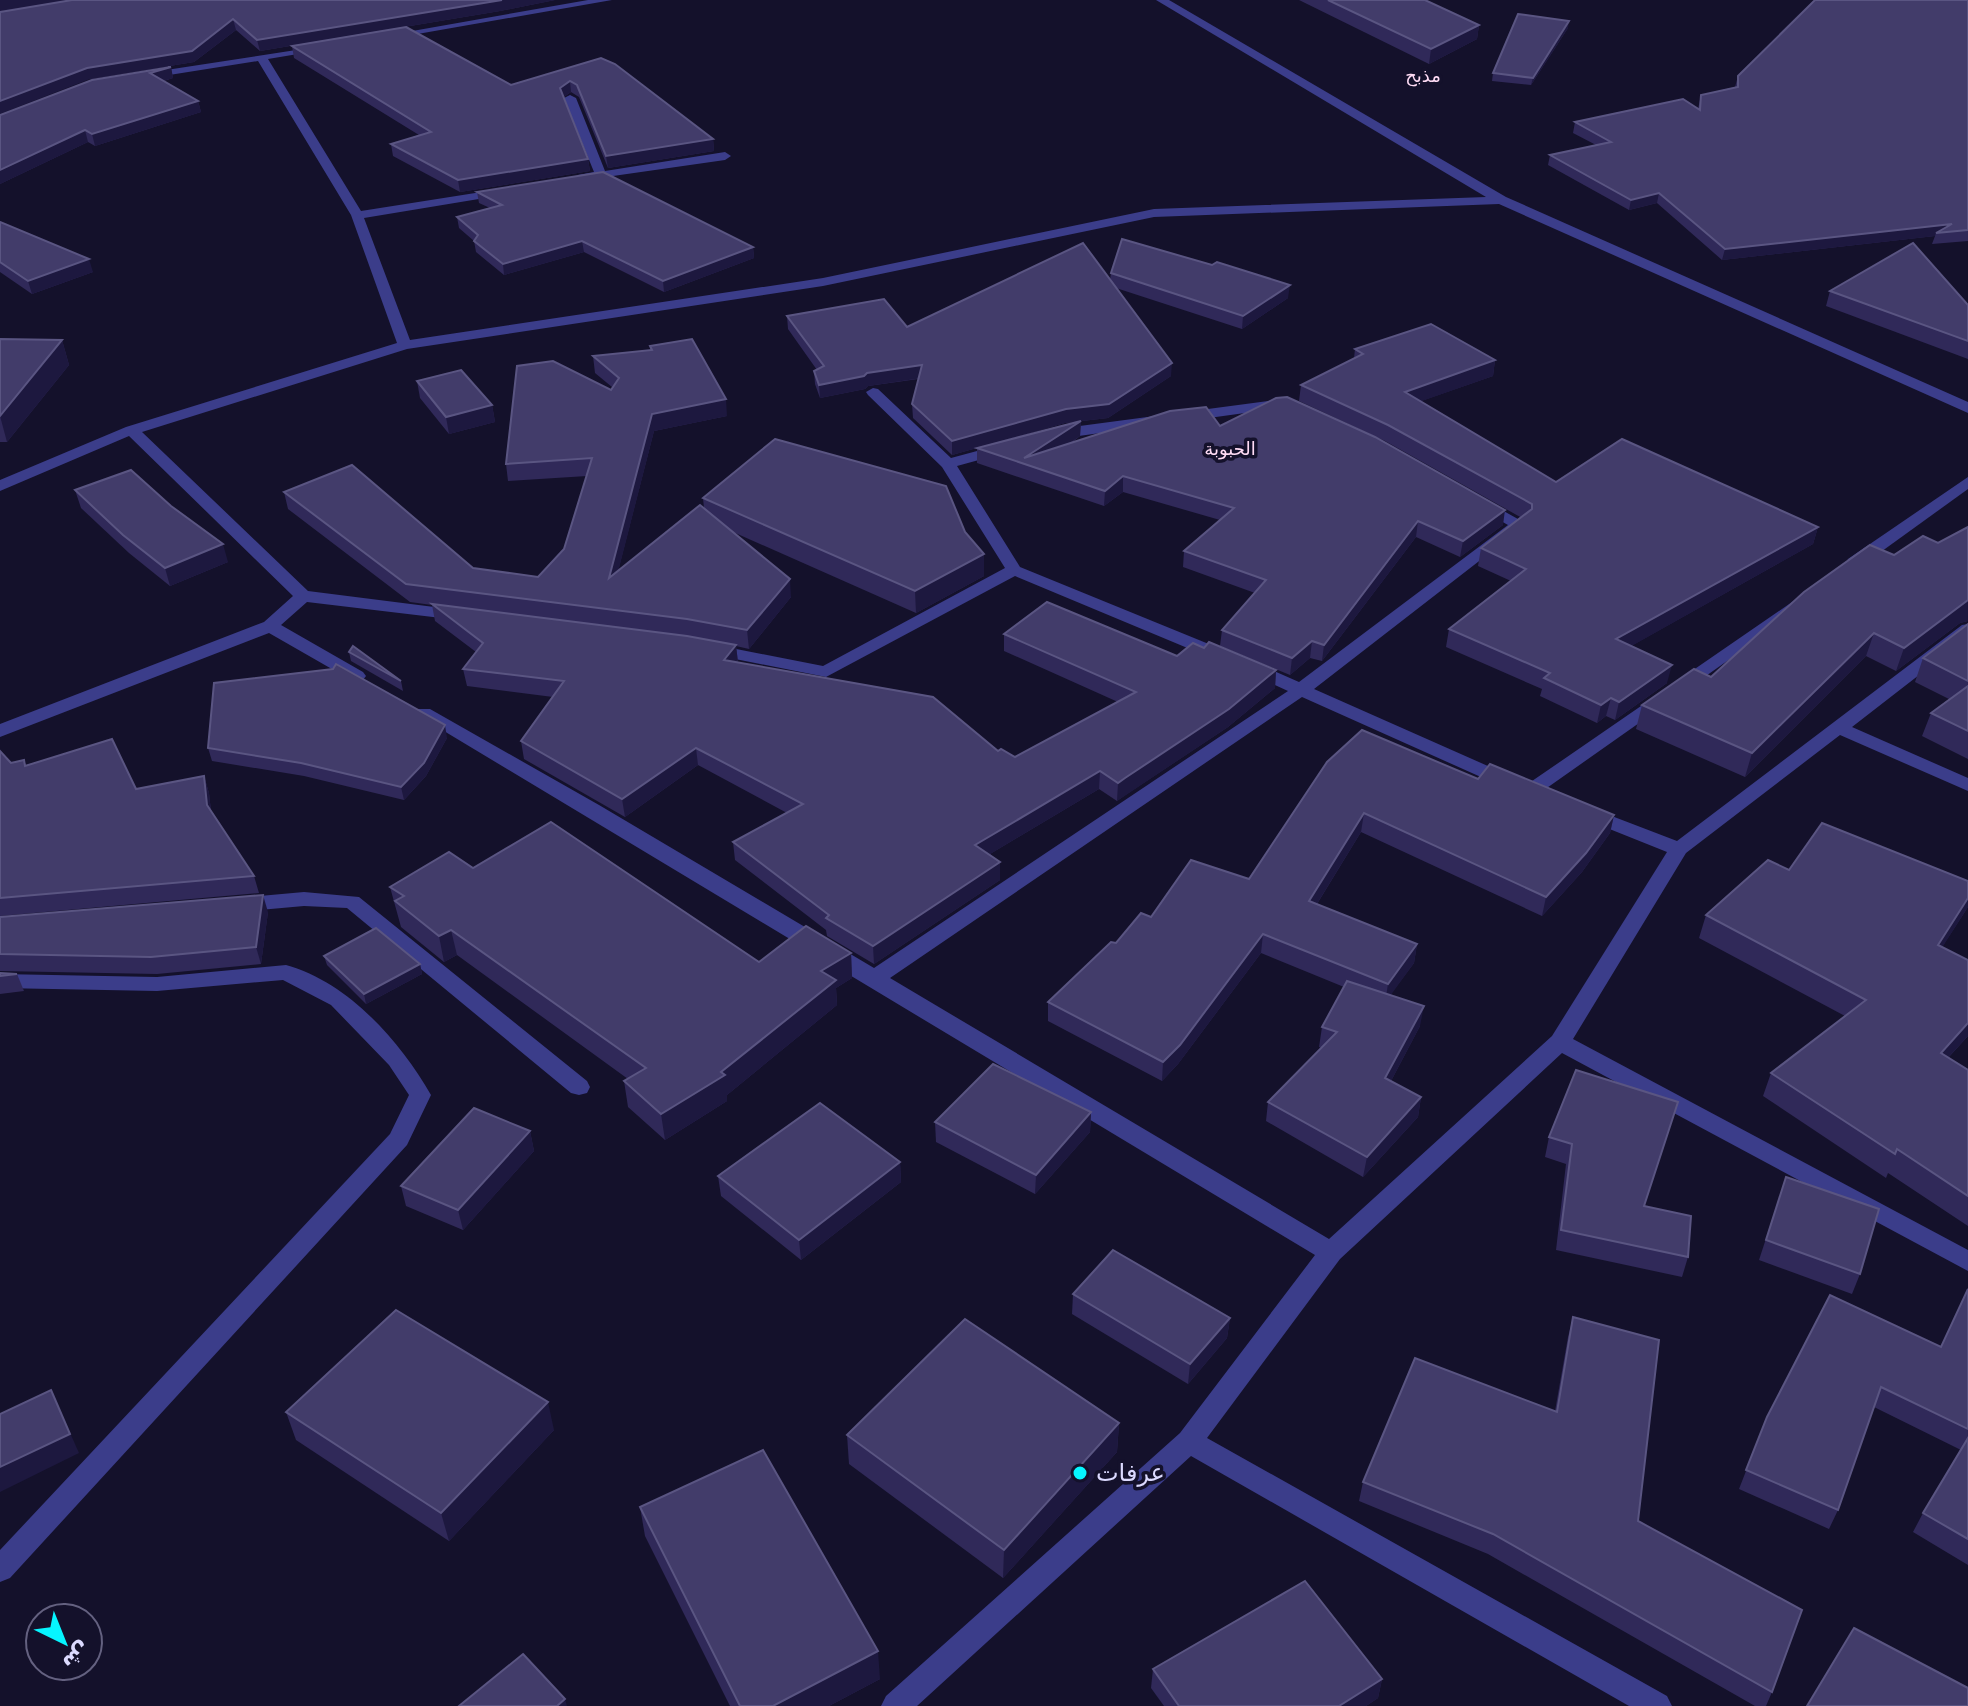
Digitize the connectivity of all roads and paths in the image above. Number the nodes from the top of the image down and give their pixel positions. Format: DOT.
graph roads {
  1 [pos="607,0"];
  2 [pos="1161,0"];
  3 [pos="558,4"];
  4 [pos="381,37"];
  5 [pos="336,45"];
  6 [pos="261,57"];
  7 [pos="138,77"];
  8 [pos="570,98"];
  9 [pos="725,156"];
  10 [pos="601,175"];
  11 [pos="570,180"];
  12 [pos="525,188"];
  13 [pos="1501,200"];
  14 [pos="357,215"];
  15 [pos="405,345"];
  16 [pos="873,392"];
  17 [pos="1968,408"];
  18 [pos="1301,410"];
  19 [pos="131,430"];
  20 [pos="948,464"];
  21 [pos="1968,482"];
  22 [pos="0,486"];
  23 [pos="1468,496"];
  24 [pos="1014,570"];
  25 [pos="1839,573"];
  26 [pos="1813,592"];
  27 [pos="303,596"];
  28 [pos="473,617"];
  29 [pos="270,626"];
  30 [pos="1968,629"];
  31 [pos="689,645"];
  32 [pos="377,687"];
  33 [pos="1302,689"];
  34 [pos="404,702"];
  35 [pos="1839,728"];
  36 [pos="0,731"];
  37 [pos="1968,785"];
  38 [pos="1529,792"];
  39 [pos="1679,849"];
  40 [pos="212,907"];
  41 [pos="874,978"];
  42 [pos="0,981"];
  43 [pos="1560,1042"];
  44 [pos="579,1087"];
  45 [pos="1331,1252"];
  46 [pos="1968,1261"];
  47 [pos="1189,1441"];
  48 [pos="0,1569"];
  49 [pos="896,1706"];
  50 [pos="1657,1706"];
  1 -- 3 [label="street"];
  2 -- 13 [label="street"];
  3 -- 4 [label="street"];
  5 -- 6 [label="street"];
  6 -- 7 [label="street"];
  6 -- 14 [label="street"];
  8 -- 10 [label="street"];
  9 -- 10 [label="street"];
  10 -- 11 [label="street"];
  12 -- 14 [label="street"];
  13 -- 15 [label="street"];
  13 -- 17 [label="street"];
  14 -- 15 [label="street"];
  15 -- 19 [label="street"];
  16 -- 20 [label="street"];
  18 -- 20 [label="street"];
  19 -- 22 [label="street"];
  19 -- 27 [label="street"];
  20 -- 24 [label="street"];
  21 -- 25 [label="street"];
  23 -- 33 [label="street"];
  24 -- 31 [label="street"];
  24 -- 33 [label="street"];
  26 -- 38 [label="street"];
  27 -- 28 [label="street"];
  27 -- 29 [label="street"];
  29 -- 32 [label="street"];
  29 -- 36 [label="street"];
  30 -- 35 [label="street"];
  33 -- 38 [label="street"];
  33 -- 41 [label="street"];
  34 -- 41 [label="street"];
  35 -- 37 [label="street"];
  35 -- 39 [label="street"];
  38 -- 39 [label="street"];
  39 -- 43 [label="street"];
  40 -- 44 [label="street"];
  41 -- 45 [label="street"];
  42 -- 48 [label="street"];
  43 -- 45 [label="street"];
  43 -- 46 [label="street"];
  45 -- 47 [label="street"];
  47 -- 49 [label="street"];
  47 -- 50 [label="street"];
}
